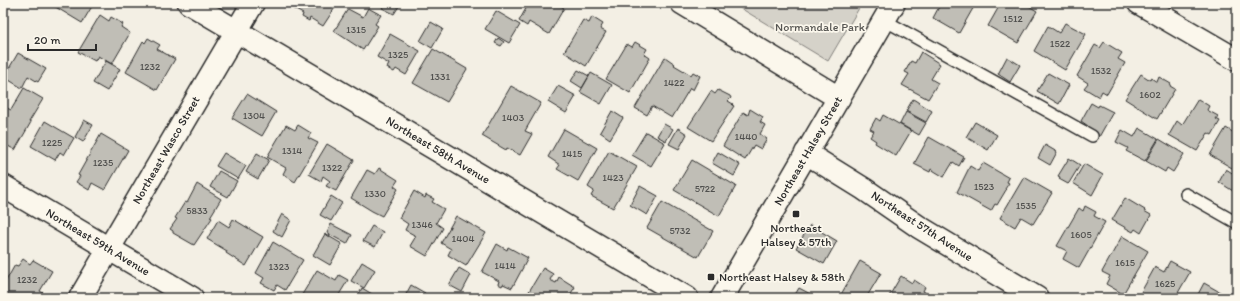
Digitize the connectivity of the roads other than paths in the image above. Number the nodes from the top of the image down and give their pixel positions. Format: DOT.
graph roads {
  1 [pos="189,3"];
  2 [pos="253,3"];
  3 [pos="682,3"];
  4 [pos="1139,3"];
  5 [pos="889,11"];
  6 [pos="236,31"];
  7 [pos="1237,60"];
  8 [pos="839,98"];
  9 [pos="1092,136"];
  10 [pos="806,153"];
  11 [pos="3,186"];
  12 [pos="1186,194"];
  13 [pos="1237,223"];
  14 [pos="109,249"];
  15 [pos="80,298"];
  16 [pos="192,298"];
  17 [pos="687,298"];
  18 [pos="722,298"];
  19 [pos="1037,298"];
  1 -- 6 [label="street, Northeast 58th Avenue"];
  2 -- 6 [label="street, Northeast Wasco Street"];
  3 -- 8 [label="street"];
  4 -- 7 [label="street"];
  5 -- 8 [label="street, Northeast Halsey Street"];
  5 -- 9 [label="lane"];
  6 -- 14 [label="street, Northeast Wasco Street"];
  6 -- 17 [label="street, Northeast 58th Avenue"];
  8 -- 10 [label="street, Northeast Halsey Street"];
  10 -- 18 [label="street, Northeast Halsey Street"];
  10 -- 19 [label="street, Northeast 57th Avenue"];
  11 -- 14 [label="street, Northeast 59th Avenue"];
  12 -- 13 [label="lane"];
  14 -- 15 [label="street, Northeast Wasco Street"];
  14 -- 16 [label="street, Northeast 59th Avenue"];
}
